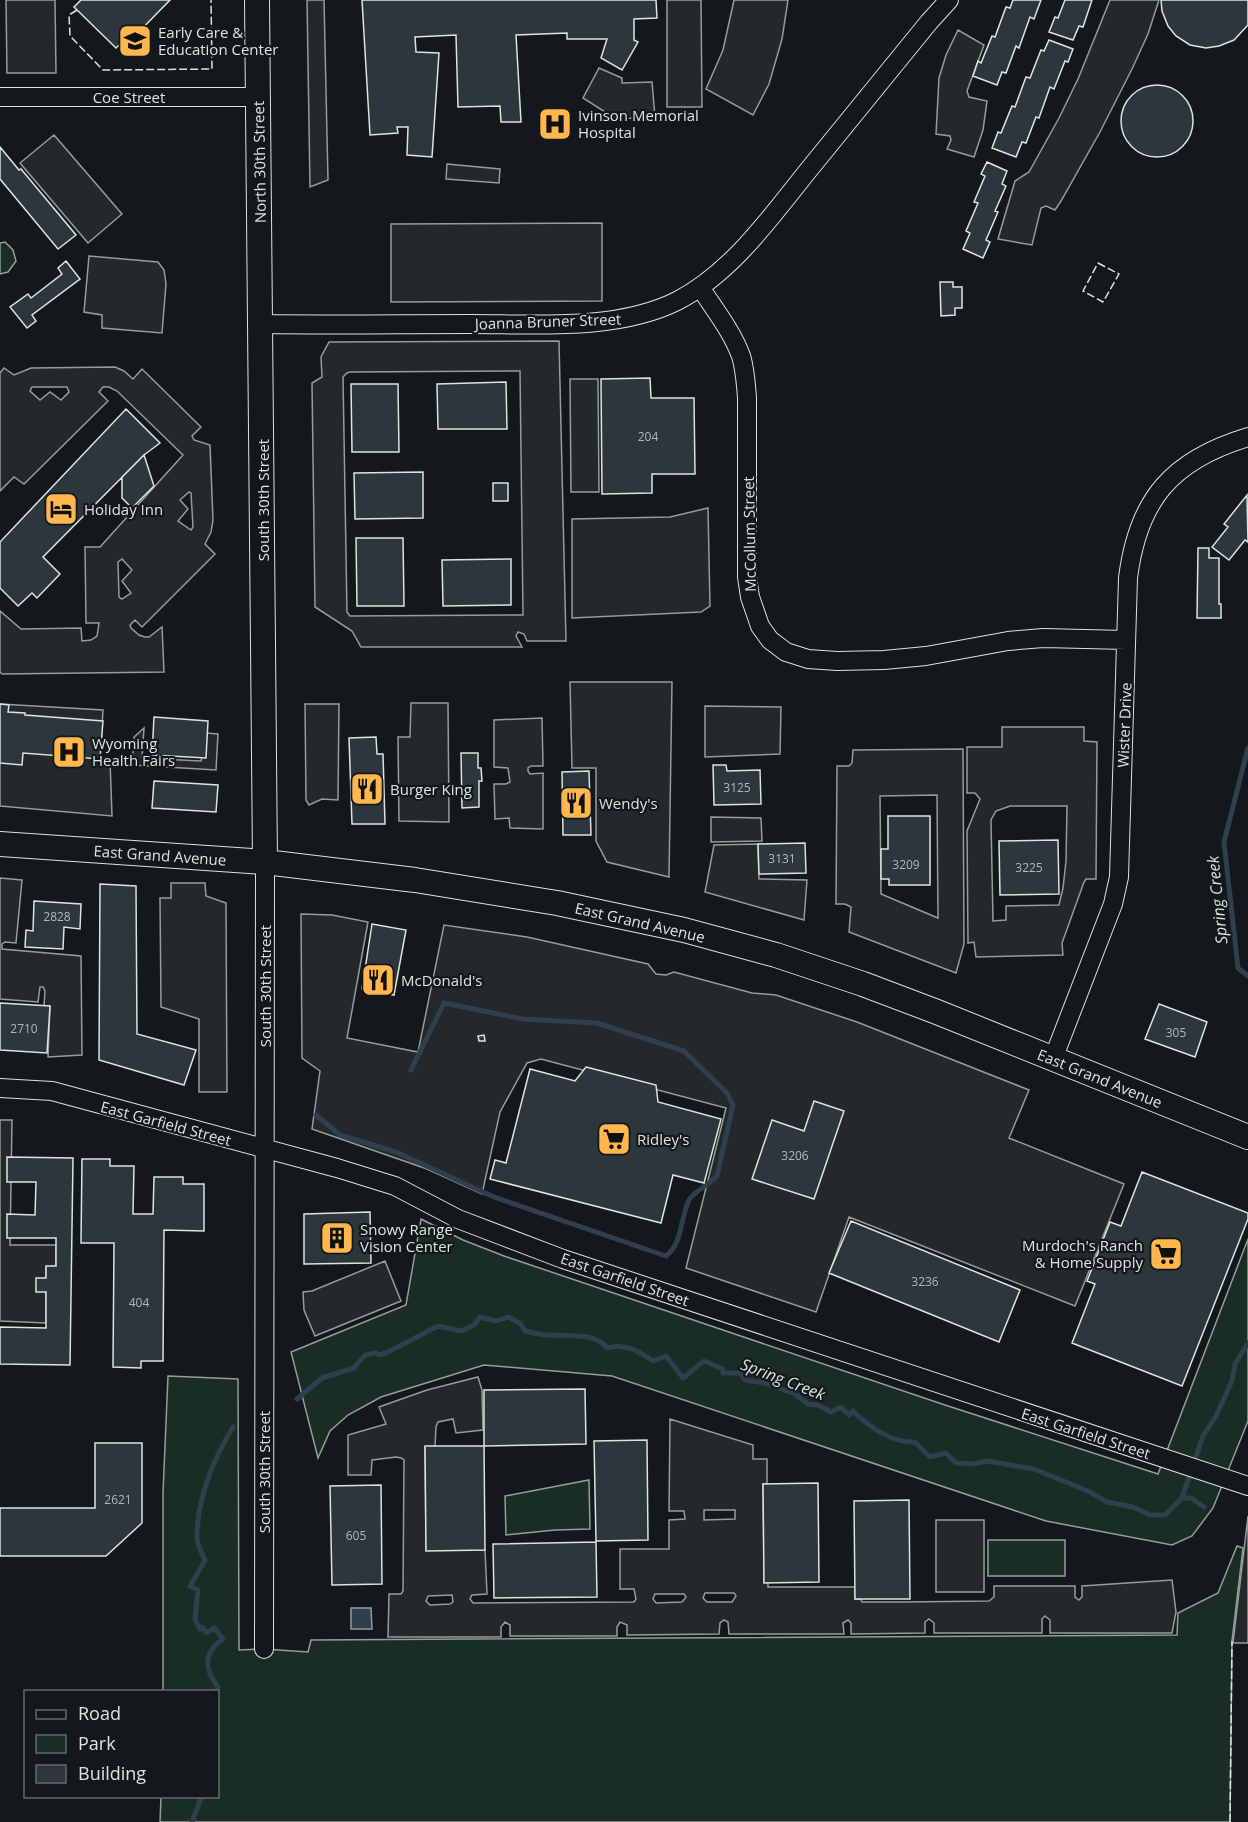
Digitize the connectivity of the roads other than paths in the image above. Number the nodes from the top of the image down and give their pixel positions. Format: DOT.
graph roads {
  1 [pos="257,0"];
  2 [pos="949,0"];
  3 [pos="0,97"];
  4 [pos="258,97"];
  5 [pos="700,287"];
  6 [pos="261,324"];
  7 [pos="1248,437"];
  8 [pos="1126,640"];
  9 [pos="0,844"];
  10 [pos="265,861"];
  11 [pos="1053,1059"];
  12 [pos="0,1088"];
  13 [pos="1248,1137"];
  14 [pos="265,1150"];
  15 [pos="1248,1486"];
  16 [pos="264,1649"];
  1 -- 4 [label="main road, North 30th Street"];
  2 -- 5 [label="street, Joanna Bruner Street"];
  3 -- 4 [label="street, Coe Street"];
  4 -- 6 [label="main road, North 30th Street"];
  5 -- 6 [label="street, Joanna Bruner Street"];
  5 -- 8 [label="street, McCollum Street"];
  6 -- 10 [label="main road, South 30th Street"];
  7 -- 8 [label="street, Wister Drive"];
  8 -- 11 [label="street, Wister Drive"];
  9 -- 10 [label="main road, East Grand Avenue"];
  10 -- 11 [label="main road, East Grand Avenue"];
  10 -- 14 [label="street, South 30th Street"];
  11 -- 13 [label="main road, East Grand Avenue"];
  12 -- 14 [label="street, East Garfield Street"];
  14 -- 15 [label="street, East Garfield Street"];
  14 -- 16 [label="street, South 30th Street"];
}
